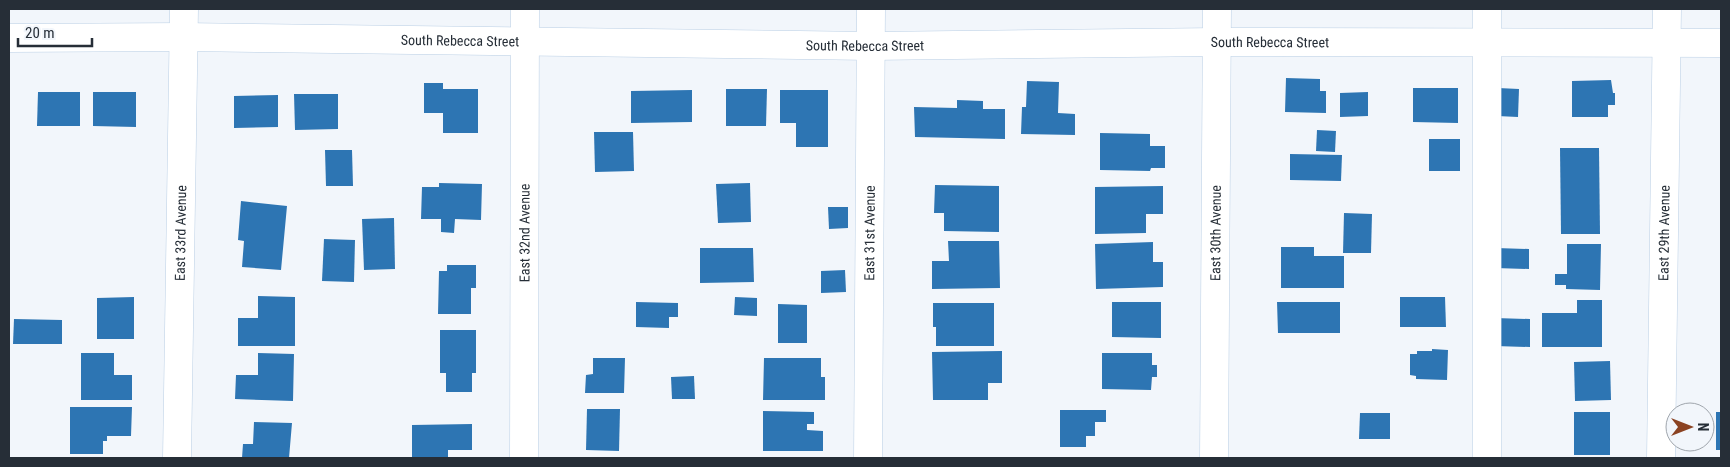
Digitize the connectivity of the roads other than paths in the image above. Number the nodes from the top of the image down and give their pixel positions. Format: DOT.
graph roads {
  1 [pos="184,9"];
  2 [pos="525,9"];
  3 [pos="871,9"];
  4 [pos="1217,9"];
  5 [pos="1487,9"];
  6 [pos="1667,9"];
  7 [pos="184,37"];
  8 [pos="9,38"];
  9 [pos="525,42"];
  10 [pos="1217,42"];
  11 [pos="1487,43"];
  12 [pos="1667,43"];
  13 [pos="1721,44"];
  14 [pos="871,46"];
  15 [pos="177,458"];
  16 [pos="524,458"];
  17 [pos="868,458"];
  18 [pos="1214,458"];
  19 [pos="1488,458"];
  20 [pos="1661,458"];
  1 -- 7 [label="street, East 33rd Avenue"];
  2 -- 9 [label="street, East 32nd Avenue"];
  3 -- 14 [label="street, East 31st Avenue"];
  4 -- 10 [label="street, East 30th Avenue"];
  5 -- 11 [label="street"];
  6 -- 12 [label="street, East 29th Avenue"];
  7 -- 8 [label="street, South Rebecca Street"];
  7 -- 9 [label="street, South Rebecca Street"];
  7 -- 15 [label="street, East 33rd Avenue"];
  9 -- 14 [label="street, South Rebecca Street"];
  9 -- 16 [label="street, East 32nd Avenue"];
  10 -- 11 [label="street, South Rebecca Street"];
  10 -- 14 [label="street, South Rebecca Street"];
  10 -- 18 [label="street, East 30th Avenue"];
  11 -- 12 [label="street, South Rebecca Street"];
  11 -- 19 [label="street"];
  12 -- 13 [label="street, South Rebecca Street"];
  12 -- 20 [label="street, East 29th Avenue"];
  14 -- 17 [label="street, East 31st Avenue"];
}
